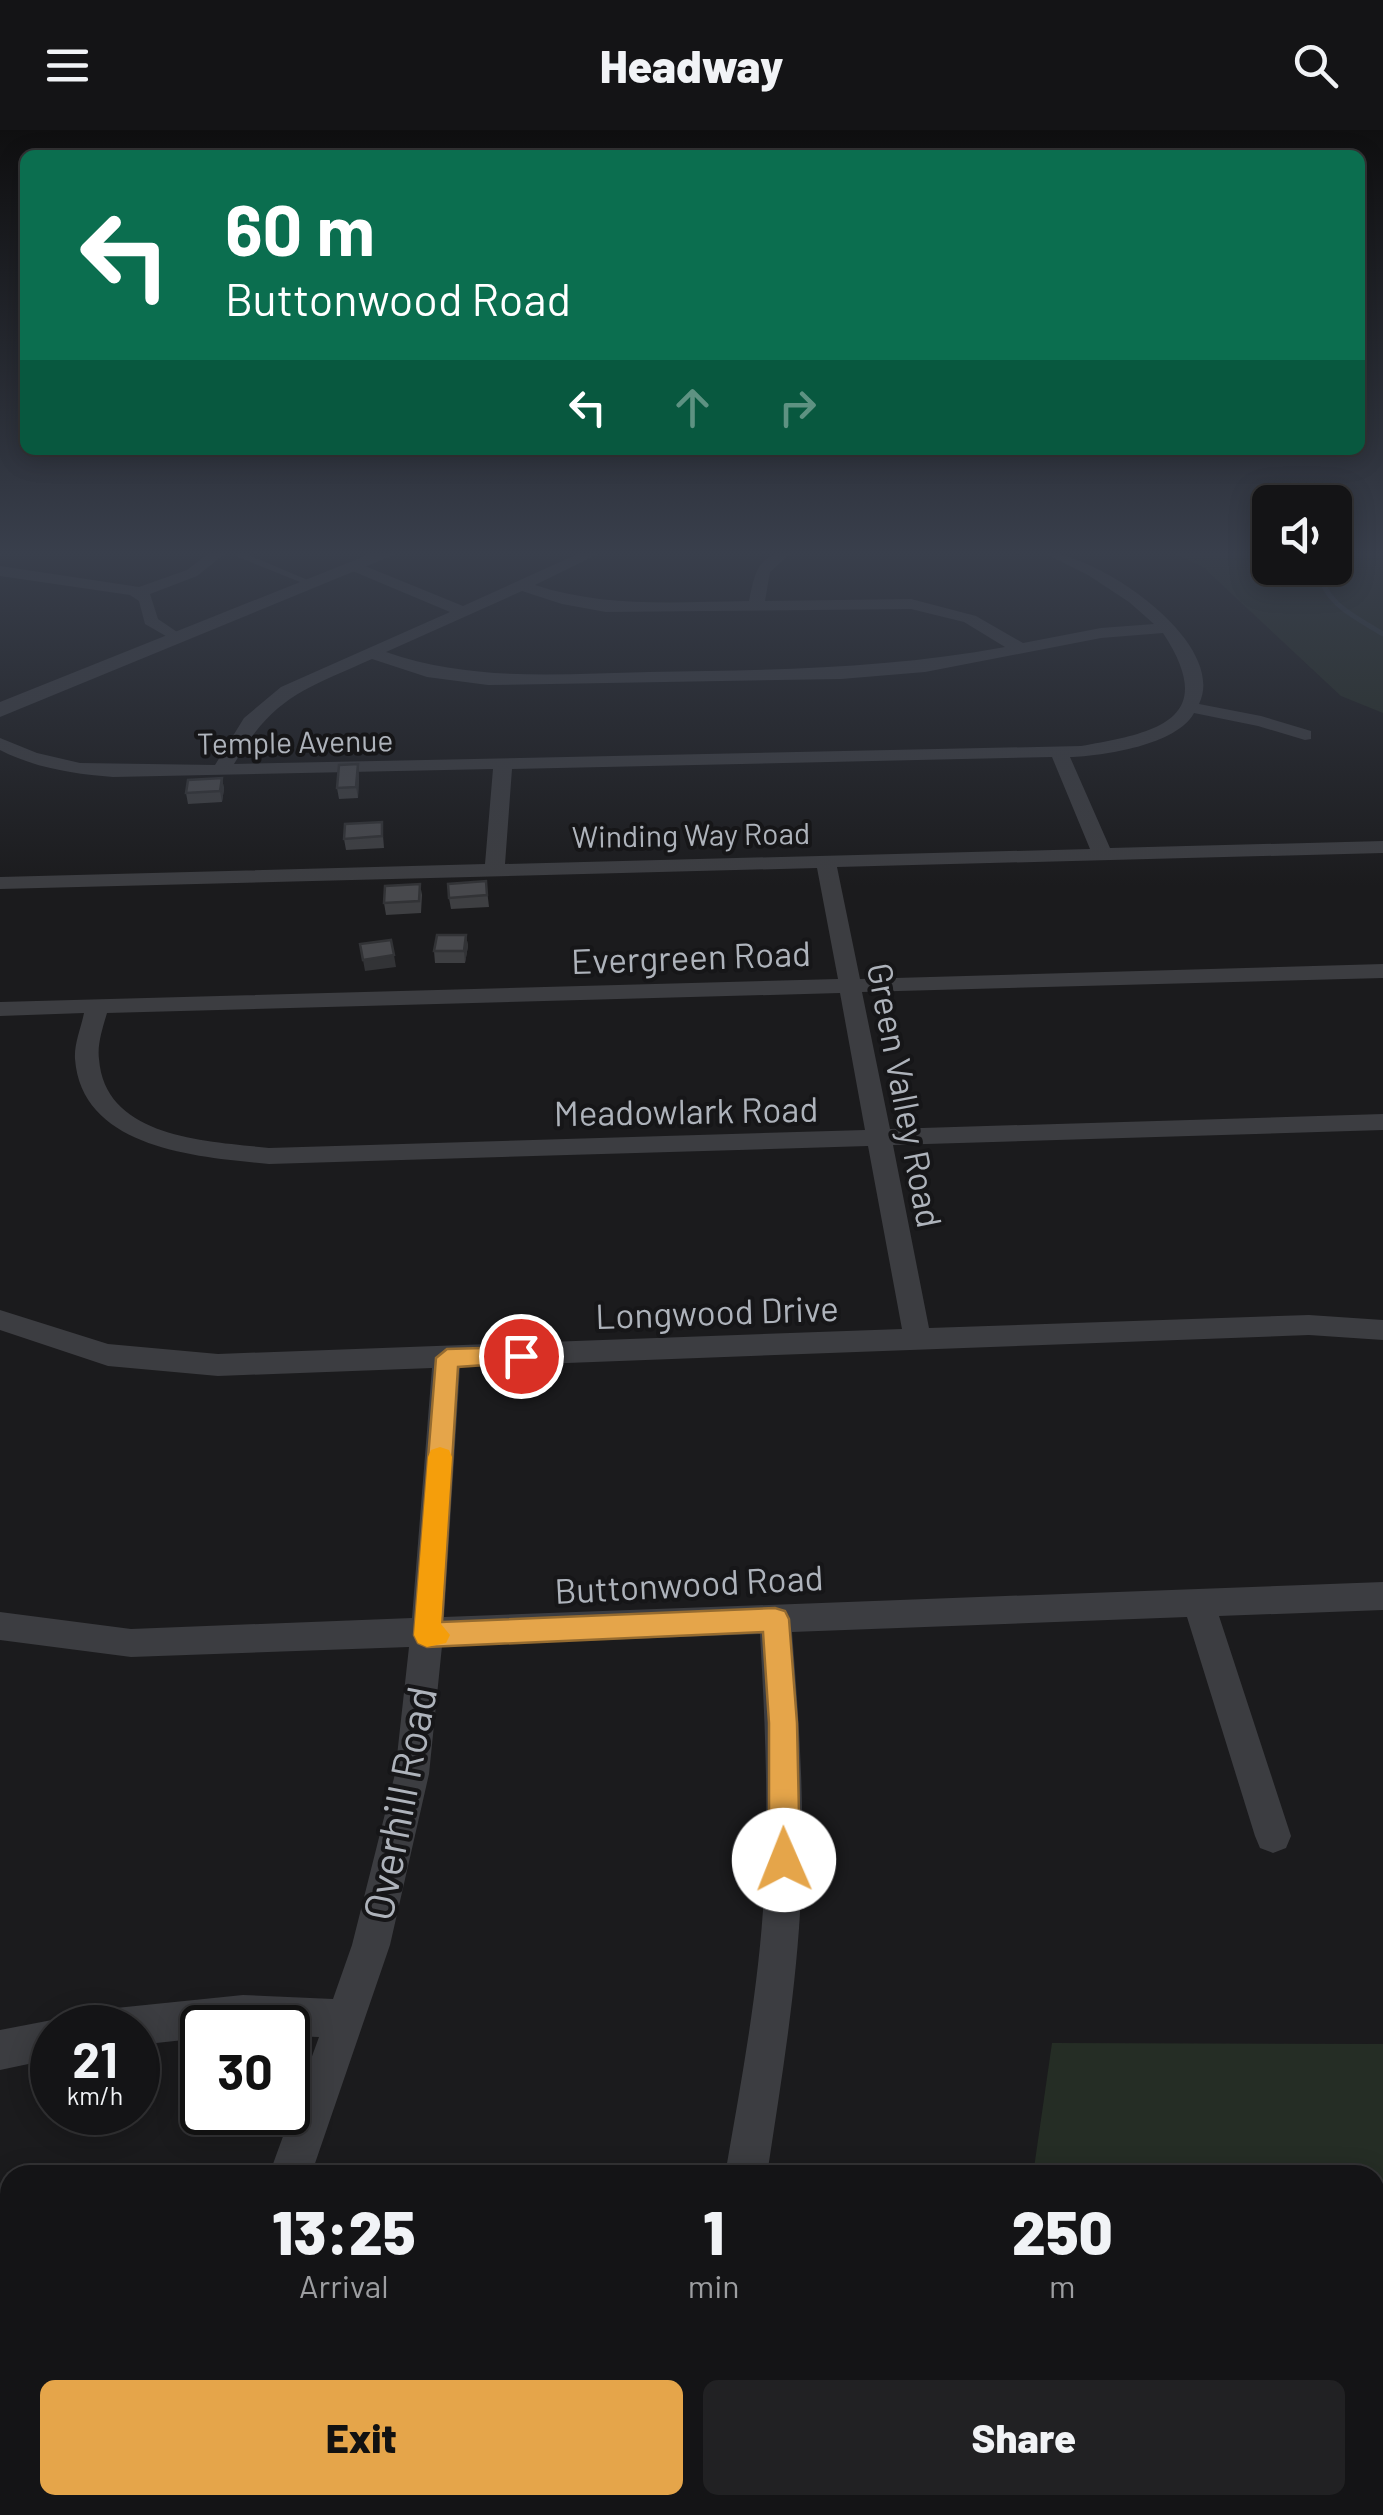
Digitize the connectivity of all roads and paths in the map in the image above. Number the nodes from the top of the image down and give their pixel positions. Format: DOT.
graph roads {
  1 [pos="115,663"];
  2 [pos="344,663"];
  3 [pos="403,663"];
  4 [pos="943,663"];
  5 [pos="1188,663"];
  6 [pos="1193,708"];
  7 [pos="0,710"];
  8 [pos="1305,735"];
  9 [pos="0,744"];
  10 [pos="1059,752"];
  11 [pos="503,764"];
  12 [pos="222,769"];
  13 [pos="1383,847"];
  14 [pos="1102,854"];
  15 [pos="826,862"];
  16 [pos="495,868"];
  17 [pos="0,883"];
  18 [pos="1383,970"];
  19 [pos="850,986"];
  20 [pos="97,1007"];
  21 [pos="0,1009"];
  22 [pos="1383,1122"];
  23 [pos="880,1140"];
  24 [pos="0,1320"];
  25 [pos="1383,1330"];
  26 [pos="918,1341"];
  27 [pos="447,1358"];
  28 [pos="1383,1596"];
  29 [pos="1198,1602"];
  30 [pos="775,1619"];
  31 [pos="0,1626"];
  32 [pos="427,1635"];
  33 [pos="1273,1836"];
  34 [pos="343,2020"];
  35 [pos="160,2023"];
  36 [pos="30,2044"];
  37 [pos="0,2050"];
  38 [pos="293,2165"];
  39 [pos="748,2165"];
  1 -- 7 [label="street"];
  2 -- 12 [label="street"];
  3 -- 4 [label="street"];
  5 -- 6 [label="street"];
  6 -- 8 [label="street"];
  6 -- 10 [label="street, Temple Avenue"];
  9 -- 12 [label="street, Temple Avenue"];
  10 -- 11 [label="street, Temple Avenue"];
  10 -- 14 [label="street"];
  11 -- 12 [label="street, Temple Avenue"];
  11 -- 16 [label="street"];
  13 -- 14 [label="street, Winding Way Road"];
  14 -- 15 [label="street, Winding Way Road"];
  15 -- 16 [label="street, Winding Way Road"];
  15 -- 19 [label="street, Green Valley Road"];
  16 -- 17 [label="street, Winding Way Road"];
  18 -- 19 [label="street, Evergreen Road"];
  19 -- 20 [label="street, Evergreen Road"];
  19 -- 23 [label="street, Green Valley Road"];
  20 -- 21 [label="street, Evergreen Road"];
  20 -- 23 [label="street, Meadowlark Road"];
  22 -- 23 [label="street, Meadowlark Road"];
  23 -- 26 [label="street, Green Valley Road"];
  24 -- 27 [label="street, Longwood Drive"];
  25 -- 26 [label="street, Longwood Drive"];
  26 -- 27 [label="street, Longwood Drive"];
  27 -- 32 [label="street, Overhill Road"];
  28 -- 29 [label="street, Buttonwood Road"];
  29 -- 30 [label="street, Buttonwood Road"];
  29 -- 33 [label="street"];
  30 -- 32 [label="street, Buttonwood Road"];
  30 -- 39 [label="street"];
  31 -- 32 [label="street, Buttonwood Road"];
  32 -- 34 [label="street, Overhill Road"];
  34 -- 35 [label="street"];
  34 -- 38 [label="street, Overhill Road"];
  36 -- 37 [label="street"];
}
